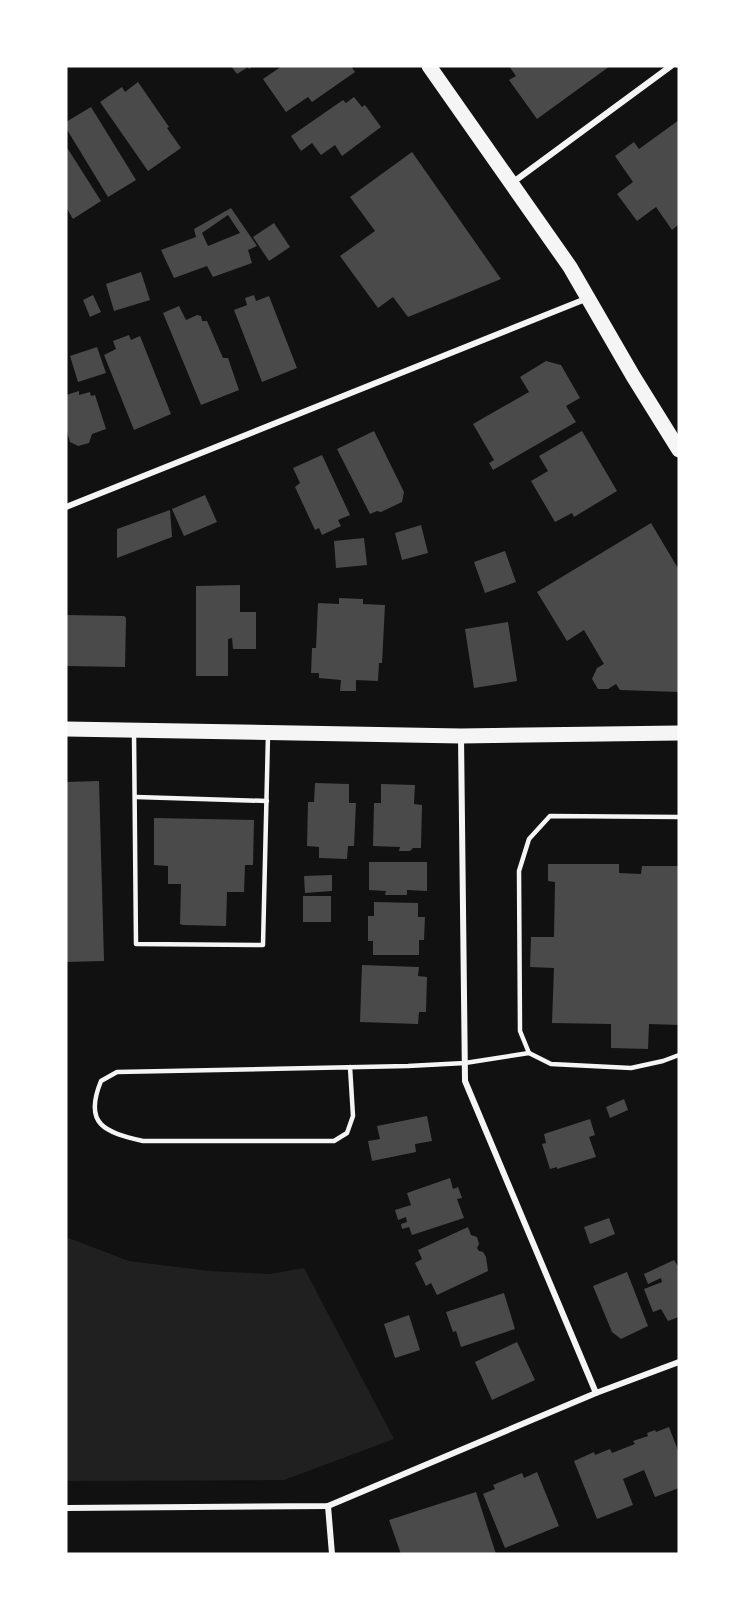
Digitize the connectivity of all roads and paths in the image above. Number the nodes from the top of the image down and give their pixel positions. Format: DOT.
graph roads {
  1 [pos="429,66"];
  2 [pos="671,66"];
  3 [pos="511,183"];
  4 [pos="589,298"];
  5 [pos="679,450"];
  6 [pos="66,507"];
  7 [pos="66,729"];
  8 [pos="134,730"];
  9 [pos="268,732"];
  10 [pos="679,733"];
  11 [pos="461,736"];
  12 [pos="136,797"];
  13 [pos="267,801"];
  14 [pos="679,817"];
  15 [pos="530,1053"];
  16 [pos="679,1055"];
  17 [pos="465,1063"];
  18 [pos="351,1067"];
  19 [pos="679,1362"];
  20 [pos="596,1393"];
  21 [pos="328,1506"];
  22 [pos="66,1508"];
  23 [pos="332,1554"];
  1 -- 3 [label="main road"];
  2 -- 3 [label="street"];
  3 -- 4 [label="main road"];
  4 -- 5 [label="main road"];
  4 -- 6 [label="street"];
  7 -- 8 [label="main road"];
  8 -- 9 [label="main road"];
  8 -- 12 [label="lane"];
  9 -- 11 [label="main road"];
  9 -- 13 [label="lane"];
  10 -- 11 [label="main road"];
  11 -- 17 [label="street"];
  12 -- 13 [label="lane"];
  12 -- 13 [label="lane"];
  14 -- 15 [label="lane"];
  15 -- 16 [label="lane"];
  15 -- 17 [label="lane"];
  17 -- 18 [label="lane"];
  17 -- 20 [label="street"];
  18 -- 18 [label="lane"];
  19 -- 20 [label="street"];
  20 -- 21 [label="street"];
  21 -- 22 [label="street"];
  21 -- 23 [label="street"];
}
